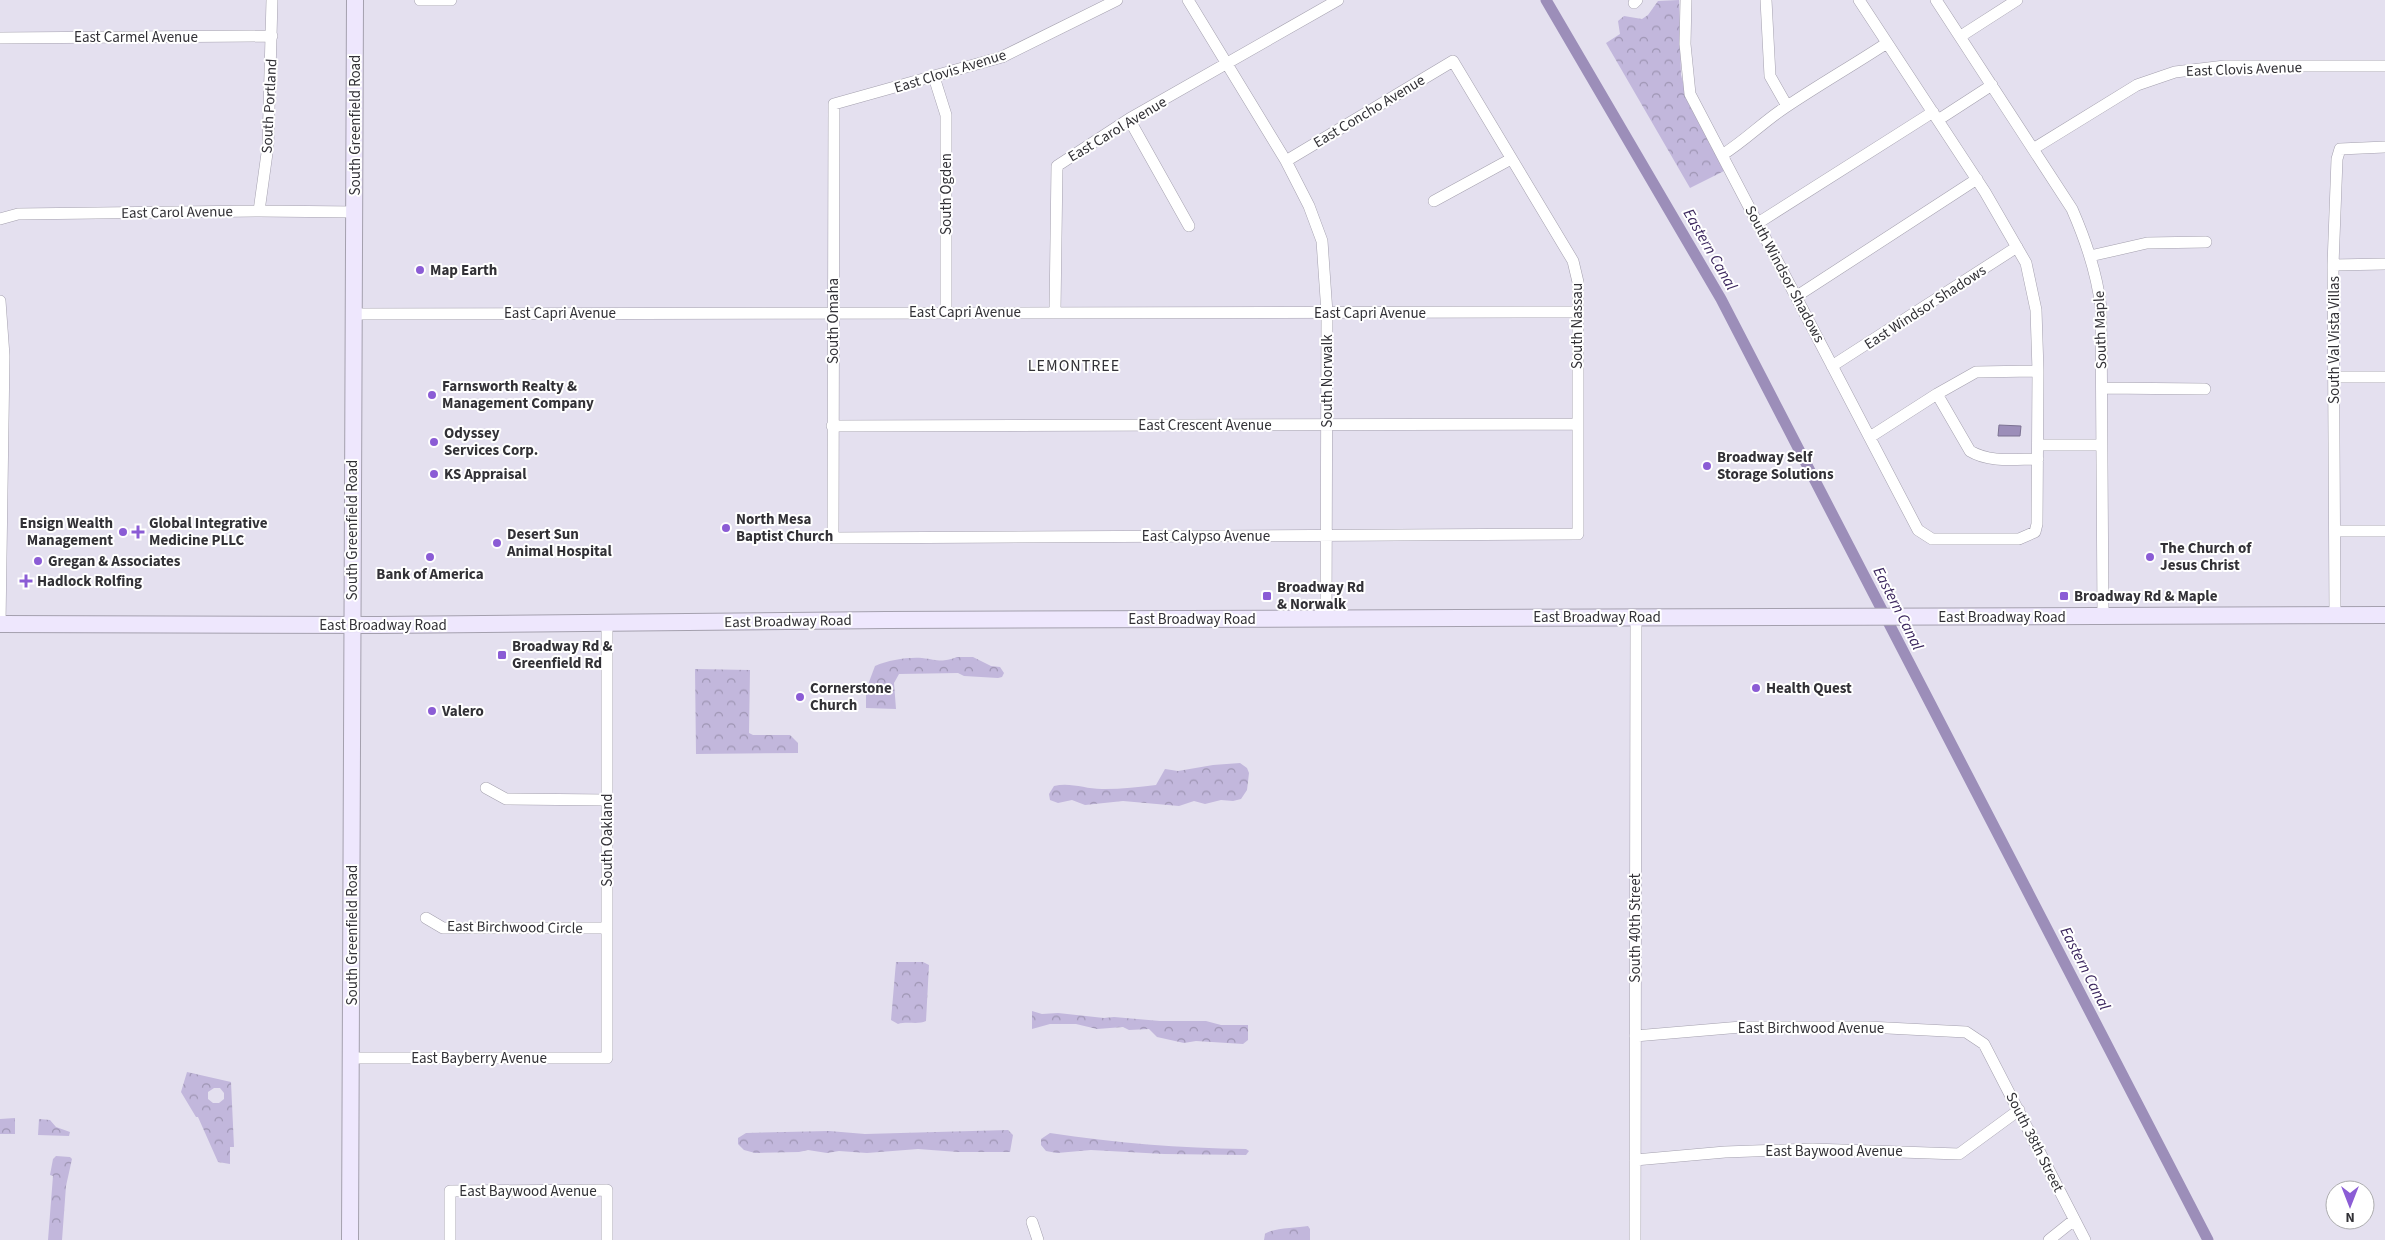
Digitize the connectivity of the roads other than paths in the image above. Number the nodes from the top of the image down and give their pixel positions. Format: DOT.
graph roads {
  1 [pos="272,0"];
  2 [pos="356,0"];
  3 [pos="420,0"];
  4 [pos="451,0"];
  5 [pos="1117,0"];
  6 [pos="1188,0"];
  7 [pos="1338,0"];
  8 [pos="1686,0"];
  9 [pos="1766,0"];
  10 [pos="1859,0"];
  11 [pos="1936,0"];
  12 [pos="2017,0"];
  13 [pos="272,36"];
  14 [pos="1961,36"];
  15 [pos="0,38"];
  16 [pos="1887,43"];
  17 [pos="1453,61"];
  18 [pos="1226,66"];
  19 [pos="2385,66"];
  20 [pos="934,78"];
  21 [pos="1992,85"];
  22 [pos="834,104"];
  23 [pos="1787,106"];
  24 [pos="1935,116"];
  25 [pos="1129,119"];
  26 [pos="2385,146"];
  27 [pos="2033,149"];
  28 [pos="1722,155"];
  29 [pos="1511,159"];
  30 [pos="1286,161"];
  31 [pos="1977,179"];
  32 [pos="1434,201"];
  33 [pos="259,211"];
  34 [pos="355,212"];
  35 [pos="0,219"];
  36 [pos="1758,223"];
  37 [pos="1189,226"];
  38 [pos="2206,242"];
  39 [pos="2017,247"];
  40 [pos="2090,256"];
  41 [pos="2385,264"];
  42 [pos="2334,265"];
  43 [pos="1797,296"];
  44 [pos="0,301"];
  45 [pos="1055,311"];
  46 [pos="834,312"];
  47 [pos="946,312"];
  48 [pos="1577,312"];
  49 [pos="1327,313"];
  50 [pos="353,314"];
  51 [pos="1832,366"];
  52 [pos="2038,371"];
  53 [pos="2334,377"];
  54 [pos="2385,377"];
  55 [pos="2102,388"];
  56 [pos="2205,389"];
  57 [pos="1937,394"];
  58 [pos="1327,424"];
  59 [pos="1577,424"];
  60 [pos="832,426"];
  61 [pos="1870,437"];
  62 [pos="2038,445"];
  63 [pos="2102,445"];
  64 [pos="2038,459"];
  65 [pos="2336,531"];
  66 [pos="2385,531"];
  67 [pos="1578,534"];
  68 [pos="1326,536"];
  69 [pos="833,538"];
  70 [pos="2335,615"];
  71 [pos="2385,615"];
  72 [pos="2103,616"];
  73 [pos="1636,617"];
  74 [pos="1326,618"];
  75 [pos="607,623"];
  76 [pos="0,624"];
  77 [pos="352,625"];
  78 [pos="486,788"];
  79 [pos="607,800"];
  80 [pos="426,918"];
  81 [pos="607,928"];
  82 [pos="1635,1036"];
  83 [pos="1984,1044"];
  84 [pos="352,1058"];
  85 [pos="607,1058"];
  86 [pos="2018,1110"];
  87 [pos="1635,1160"];
  88 [pos="2074,1220"];
  89 [pos="1032,1222"];
  90 [pos="350,1240"];
  91 [pos="450,1240"];
  92 [pos="606,1240"];
  93 [pos="1038,1240"];
  94 [pos="1635,1240"];
  95 [pos="2048,1240"];
  96 [pos="2085,1240"];
  1 -- 13 [label="street, South Portland"];
  2 -- 34 [label="main road, South Greenfield Road"];
  3 -- 4 [label="street"];
  5 -- 20 [label="street, East Clovis Avenue"];
  6 -- 18 [label="street, South Norwalk"];
  7 -- 18 [label="street, East Carol Avenue"];
  8 -- 28 [label="street, South Windsor Shadows"];
  9 -- 23 [label="street"];
  10 -- 16 [label="street"];
  11 -- 14 [label="street, South Maple"];
  12 -- 14 [label="street"];
  13 -- 15 [label="street, East Carmel Avenue"];
  13 -- 33 [label="street, South Portland"];
  14 -- 21 [label="street, South Maple"];
  16 -- 23 [label="street"];
  16 -- 24 [label="street"];
  17 -- 29 [label="street, South Nassau"];
  17 -- 30 [label="street, East Concho Avenue"];
  18 -- 25 [label="street, East Carol Avenue"];
  18 -- 30 [label="street, South Norwalk"];
  19 -- 27 [label="street, East Clovis Avenue"];
  20 -- 22 [label="street, East Clovis Avenue"];
  20 -- 47 [label="street, South Ogden"];
  21 -- 24 [label="street"];
  21 -- 27 [label="street, South Maple"];
  22 -- 46 [label="street, South Omaha"];
  23 -- 28 [label="street"];
  24 -- 31 [label="street"];
  24 -- 36 [label="street"];
  25 -- 37 [label="street"];
  25 -- 45 [label="street, East Carol Avenue"];
  26 -- 42 [label="street, South Val Vista Villas"];
  27 -- 40 [label="street, South Maple"];
  28 -- 36 [label="street, South Windsor Shadows"];
  29 -- 32 [label="street"];
  29 -- 48 [label="street, South Nassau"];
  30 -- 49 [label="street, South Norwalk"];
  31 -- 39 [label="street"];
  31 -- 43 [label="street"];
  33 -- 34 [label="street, East Carol Avenue"];
  33 -- 35 [label="street, East Carol Avenue"];
  34 -- 50 [label="main road, South Greenfield Road"];
  36 -- 43 [label="street, South Windsor Shadows"];
  38 -- 40 [label="street"];
  39 -- 51 [label="street, East Windsor Shadows"];
  39 -- 52 [label="street"];
  40 -- 55 [label="street, South Maple"];
  41 -- 42 [label="street"];
  42 -- 53 [label="street, South Val Vista Villas"];
  43 -- 51 [label="street, South Windsor Shadows"];
  44 -- 76 [label="street"];
  45 -- 47 [label="street, East Capri Avenue"];
  45 -- 49 [label="street, East Capri Avenue"];
  46 -- 47 [label="street, East Capri Avenue"];
  46 -- 50 [label="street, East Capri Avenue"];
  46 -- 60 [label="street, South Omaha"];
  48 -- 49 [label="street, East Capri Avenue"];
  48 -- 59 [label="street, South Nassau"];
  49 -- 58 [label="street, South Norwalk"];
  50 -- 77 [label="main road, South Greenfield Road"];
  51 -- 61 [label="street, South Windsor Shadows"];
  52 -- 57 [label="street"];
  52 -- 62 [label="street"];
  53 -- 54 [label="street"];
  53 -- 65 [label="street, South Val Vista Villas"];
  55 -- 56 [label="street"];
  55 -- 63 [label="street, South Maple"];
  57 -- 61 [label="street"];
  57 -- 64 [label="street"];
  58 -- 59 [label="street, East Crescent Avenue"];
  58 -- 60 [label="street, East Crescent Avenue"];
  58 -- 68 [label="street, South Norwalk"];
  59 -- 67 [label="street, South Nassau"];
  60 -- 69 [label="street, South Omaha"];
  61 -- 64 [label="street, South Windsor Shadows"];
  62 -- 63 [label="street"];
  62 -- 64 [label="street"];
  63 -- 72 [label="street, South Maple"];
  65 -- 66 [label="street"];
  65 -- 70 [label="street, South Val Vista Villas"];
  67 -- 68 [label="street, East Calypso Avenue"];
  68 -- 69 [label="street, East Calypso Avenue"];
  68 -- 74 [label="street, South Norwalk"];
  70 -- 71 [label="main road, East Broadway Road"];
  70 -- 72 [label="main road, East Broadway Road"];
  72 -- 73 [label="main road, East Broadway Road"];
  73 -- 74 [label="main road, East Broadway Road"];
  73 -- 82 [label="street, South 40th Street"];
  74 -- 75 [label="main road, East Broadway Road"];
  75 -- 77 [label="main road, East Broadway Road"];
  75 -- 79 [label="street, South Oakland"];
  76 -- 77 [label="main road, East Broadway Road"];
  77 -- 84 [label="main road, South Greenfield Road"];
  78 -- 79 [label="street"];
  79 -- 81 [label="street, South Oakland"];
  80 -- 81 [label="street, East Birchwood Circle"];
  81 -- 85 [label="street, South Oakland"];
  82 -- 83 [label="street, East Birchwood Avenue"];
  82 -- 87 [label="street, South 40th Street"];
  83 -- 86 [label="street, South 38th Street"];
  84 -- 85 [label="street, East Bayberry Avenue"];
  84 -- 90 [label="main road, South Greenfield Road"];
  86 -- 87 [label="street, East Baywood Avenue"];
  86 -- 88 [label="street, South 38th Street"];
  87 -- 94 [label="street, South 40th Street"];
  88 -- 95 [label="street"];
  88 -- 96 [label="street, South 38th Street"];
  89 -- 93 [label="street"];
  91 -- 92 [label="street, East Baywood Avenue"];
}
